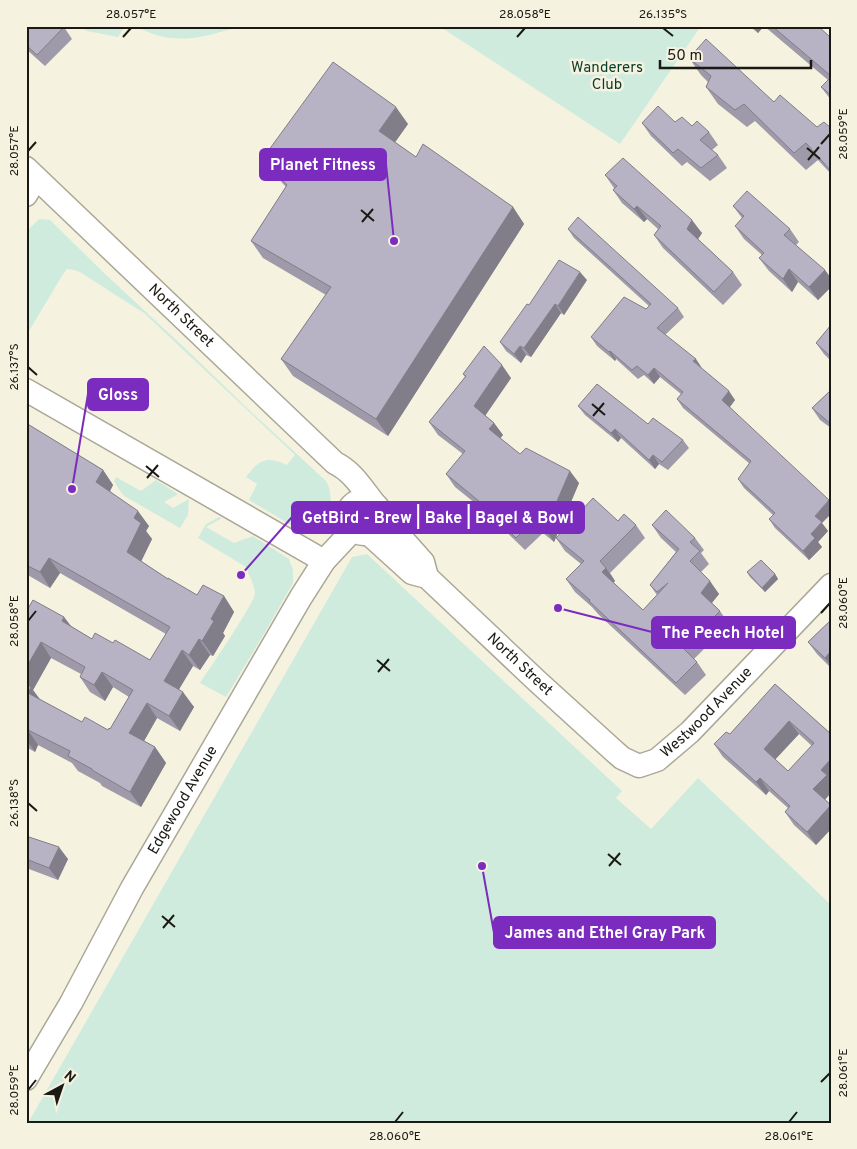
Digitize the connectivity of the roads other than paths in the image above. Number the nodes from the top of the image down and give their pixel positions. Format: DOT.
graph roads {
  1 [pos="30,181"];
  2 [pos="26,390"];
  3 [pos="370,507"];
  4 [pos="361,532"];
  5 [pos="324,562"];
  6 [pos="427,577"];
  7 [pos="831,585"];
  8 [pos="614,751"];
  9 [pos="26,1079"];
  1 -- 3 [label="street, North Street"];
  2 -- 5 [label="street"];
  3 -- 4 [label="street"];
  3 -- 4 [label="street"];
  3 -- 6 [label="street, North Street"];
  4 -- 5 [label="street, Edgewood Avenue"];
  4 -- 6 [label="street, North Street"];
  5 -- 9 [label="street, Edgewood Avenue"];
  6 -- 8 [label="street, North Street"];
  7 -- 8 [label="street, Westwood Avenue"];
}
